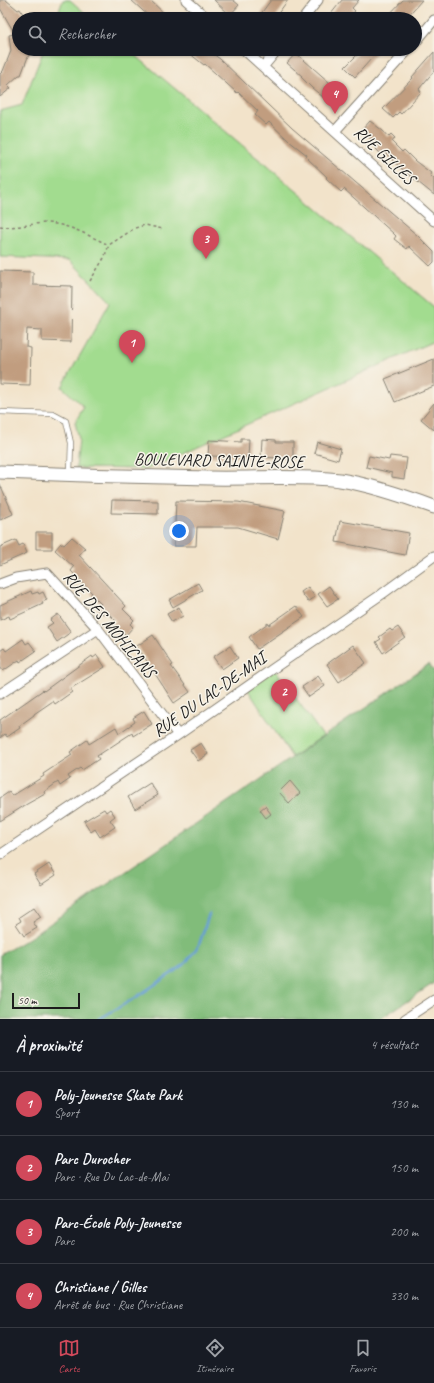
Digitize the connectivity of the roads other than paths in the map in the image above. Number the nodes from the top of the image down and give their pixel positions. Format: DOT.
graph roads {
  1 [pos="186,0"];
  2 [pos="318,0"];
  3 [pos="200,12"];
  4 [pos="308,12"];
  5 [pos="434,20"];
  6 [pos="422,35"];
  7 [pos="251,56"];
  8 [pos="272,56"];
  9 [pos="403,56"];
  10 [pos="263,67"];
  11 [pos="335,131"];
  12 [pos="434,221"];
  13 [pos="0,412"];
  14 [pos="0,472"];
  15 [pos="70,475"];
  16 [pos="434,507"];
  17 [pos="434,556"];
  18 [pos="0,584"];
  19 [pos="98,629"];
  20 [pos="0,694"];
  21 [pos="178,735"];
  22 [pos="0,855"];
  23 [pos="434,1000"];
  24 [pos="405,1019"];
  1 -- 3 [label="street"];
  2 -- 4 [label="street"];
  5 -- 6 [label="street"];
  7 -- 10 [label="street, RUE GILLES"];
  8 -- 10 [label="street"];
  9 -- 11 [label="street"];
  10 -- 11 [label="street, RUE GILLES"];
  11 -- 12 [label="street, RUE GILLES"];
  13 -- 15 [label="lane"];
  14 -- 15 [label="street, BOULEVARD SAINTE-ROSE"];
  15 -- 16 [label="street, BOULEVARD SAINTE-ROSE"];
  17 -- 21 [label="street, RUE DU LAC-DE-MAI"];
  18 -- 19 [label="street, RUE DES MOHICANS"];
  19 -- 20 [label="street"];
  19 -- 21 [label="street, RUE DES MOHICANS"];
  21 -- 22 [label="street, RUE DU LAC-DE-MAI"];
  23 -- 24 [label="street"];
}
